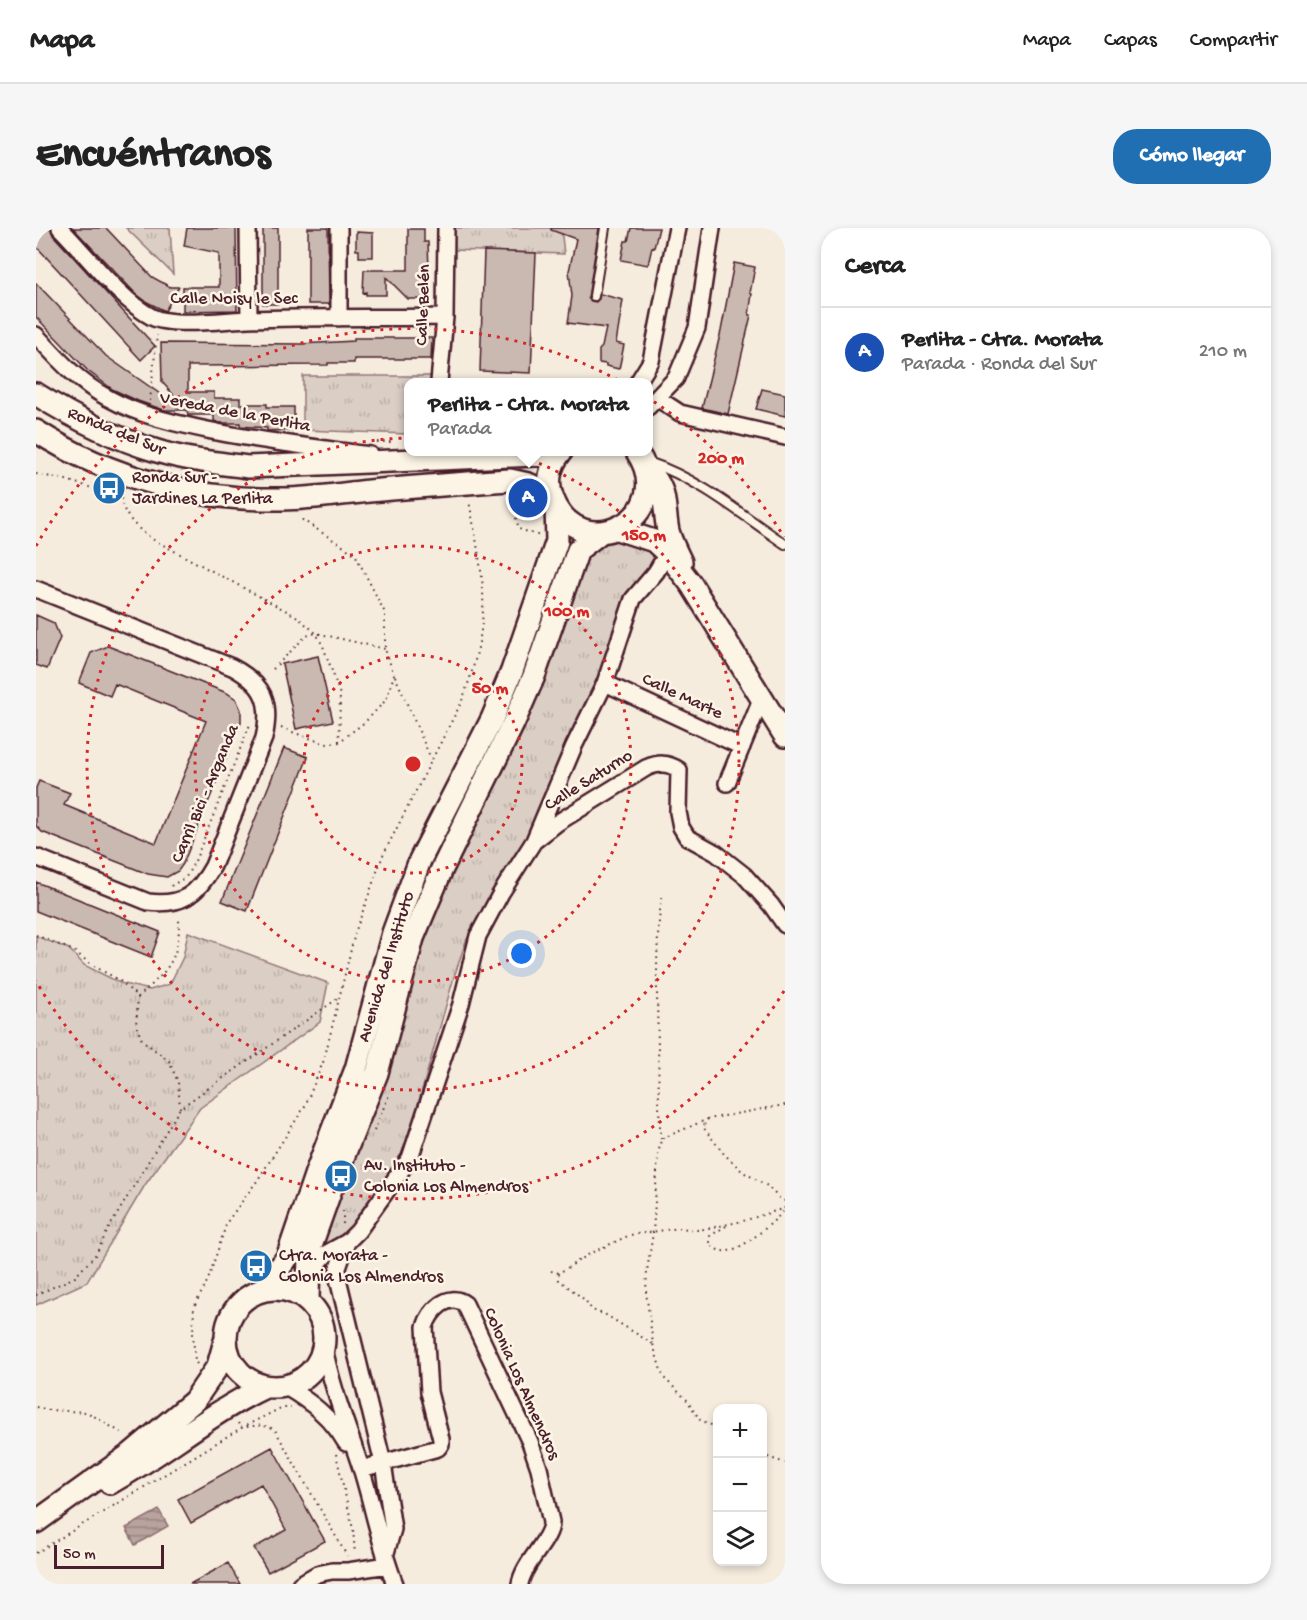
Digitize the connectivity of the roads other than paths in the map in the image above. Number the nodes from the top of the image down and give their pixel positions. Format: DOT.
graph roads {
  1 [pos="60,228"];
  2 [pos="248,228"];
  3 [pos="339,228"];
  4 [pos="446,228"];
  5 [pos="605,228"];
  6 [pos="677,228"];
  7 [pos="712,228"];
  8 [pos="594,296"];
  9 [pos="445,317"];
  10 [pos="339,318"];
  11 [pos="249,319"];
  12 [pos="36,335"];
  13 [pos="439,378"];
  14 [pos="640,378"];
  15 [pos="36,394"];
  16 [pos="653,403"];
  17 [pos="36,431"];
  18 [pos="785,437"];
  19 [pos="479,456"];
  20 [pos="558,456"];
  21 [pos="418,460"];
  22 [pos="643,460"];
  23 [pos="553,501"];
  24 [pos="608,531"];
  25 [pos="785,544"];
  26 [pos="670,549"];
  27 [pos="656,572"];
  28 [pos="688,580"];
  29 [pos="36,589"];
  30 [pos="605,683"];
  31 [pos="761,700"];
  32 [pos="785,736"];
  33 [pos="742,747"];
  34 [pos="727,783"];
  35 [pos="534,841"];
  36 [pos="36,857"];
  37 [pos="785,925"];
  38 [pos="347,1242"];
  39 [pos="309,1274"];
  40 [pos="262,1290"];
  41 [pos="308,1301"];
  42 [pos="225,1341"];
  43 [pos="324,1347"];
  44 [pos="275,1387"];
  45 [pos="383,1462"];
  46 [pos="361,1468"];
  47 [pos="36,1523"];
  48 [pos="386,1561"];
  49 [pos="300,1584"];
  50 [pos="395,1584"];
  51 [pos="519,1584"];
  1 -- 11 [label="street, Calle Noisy le Sec"];
  2 -- 11 [label="street"];
  3 -- 10 [label="street"];
  4 -- 9 [label="street, Calle Belén"];
  5 -- 8 [label="lane"];
  6 -- 14 [label="street"];
  7 -- 16 [label="street"];
  9 -- 10 [label="street, Calle Noisy le Sec"];
  9 -- 13 [label="street, Calle Belén"];
  10 -- 11 [label="street, Calle Noisy le Sec"];
  12 -- 21 [label="street, Vereda de la Perlita"];
  15 -- 21 [label="main road, Ronda del Sur"];
  16 -- 18 [label="street"];
  17 -- 23 [label="main road, Ronda del Sur"];
  19 -- 21 [label="main road, Ronda del Sur"];
  20 -- 23 [label="main road, Avenida del Instituto"];
  22 -- 24 [label="main road, Avenida del Instituto"];
  22 -- 25 [label="lane"];
  22 -- 26 [label="main road"];
  23 -- 24 [label="main road, Ronda del Sur"];
  23 -- 40 [label="main road, Avenida del Instituto"];
  24 -- 26 [label="main road, Ronda del Sur"];
  24 -- 39 [label="main road, Avenida del Instituto"];
  26 -- 27 [label="street"];
  26 -- 28 [label="main road"];
  27 -- 28 [label="street"];
  27 -- 30 [label="street"];
  28 -- 31 [label="main road"];
  29 -- 36 [label="street"];
  30 -- 33 [label="street, Calle Marte"];
  30 -- 35 [label="street"];
  31 -- 32 [label="main road"];
  31 -- 33 [label="street"];
  33 -- 34 [label="street"];
  35 -- 37 [label="street, Calle Saturno"];
  35 -- 38 [label="street"];
  38 -- 39 [label="street"];
  38 -- 45 [label="street"];
  39 -- 41 [label="main road, Avenida del Instituto"];
  40 -- 41 [label="main road"];
  40 -- 42 [label="main road"];
  41 -- 43 [label="main road"];
  42 -- 44 [label="main road"];
  42 -- 47 [label="main road"];
  43 -- 44 [label="main road"];
  43 -- 46 [label="street"];
  44 -- 46 [label="street"];
  44 -- 47 [label="main road"];
  45 -- 46 [label="street, Colonia Los Almendros"];
  45 -- 48 [label="street"];
  45 -- 51 [label="street, Colonia Los Almendros"];
  46 -- 48 [label="street"];
  48 -- 49 [label="street"];
  48 -- 50 [label="street"];
}
